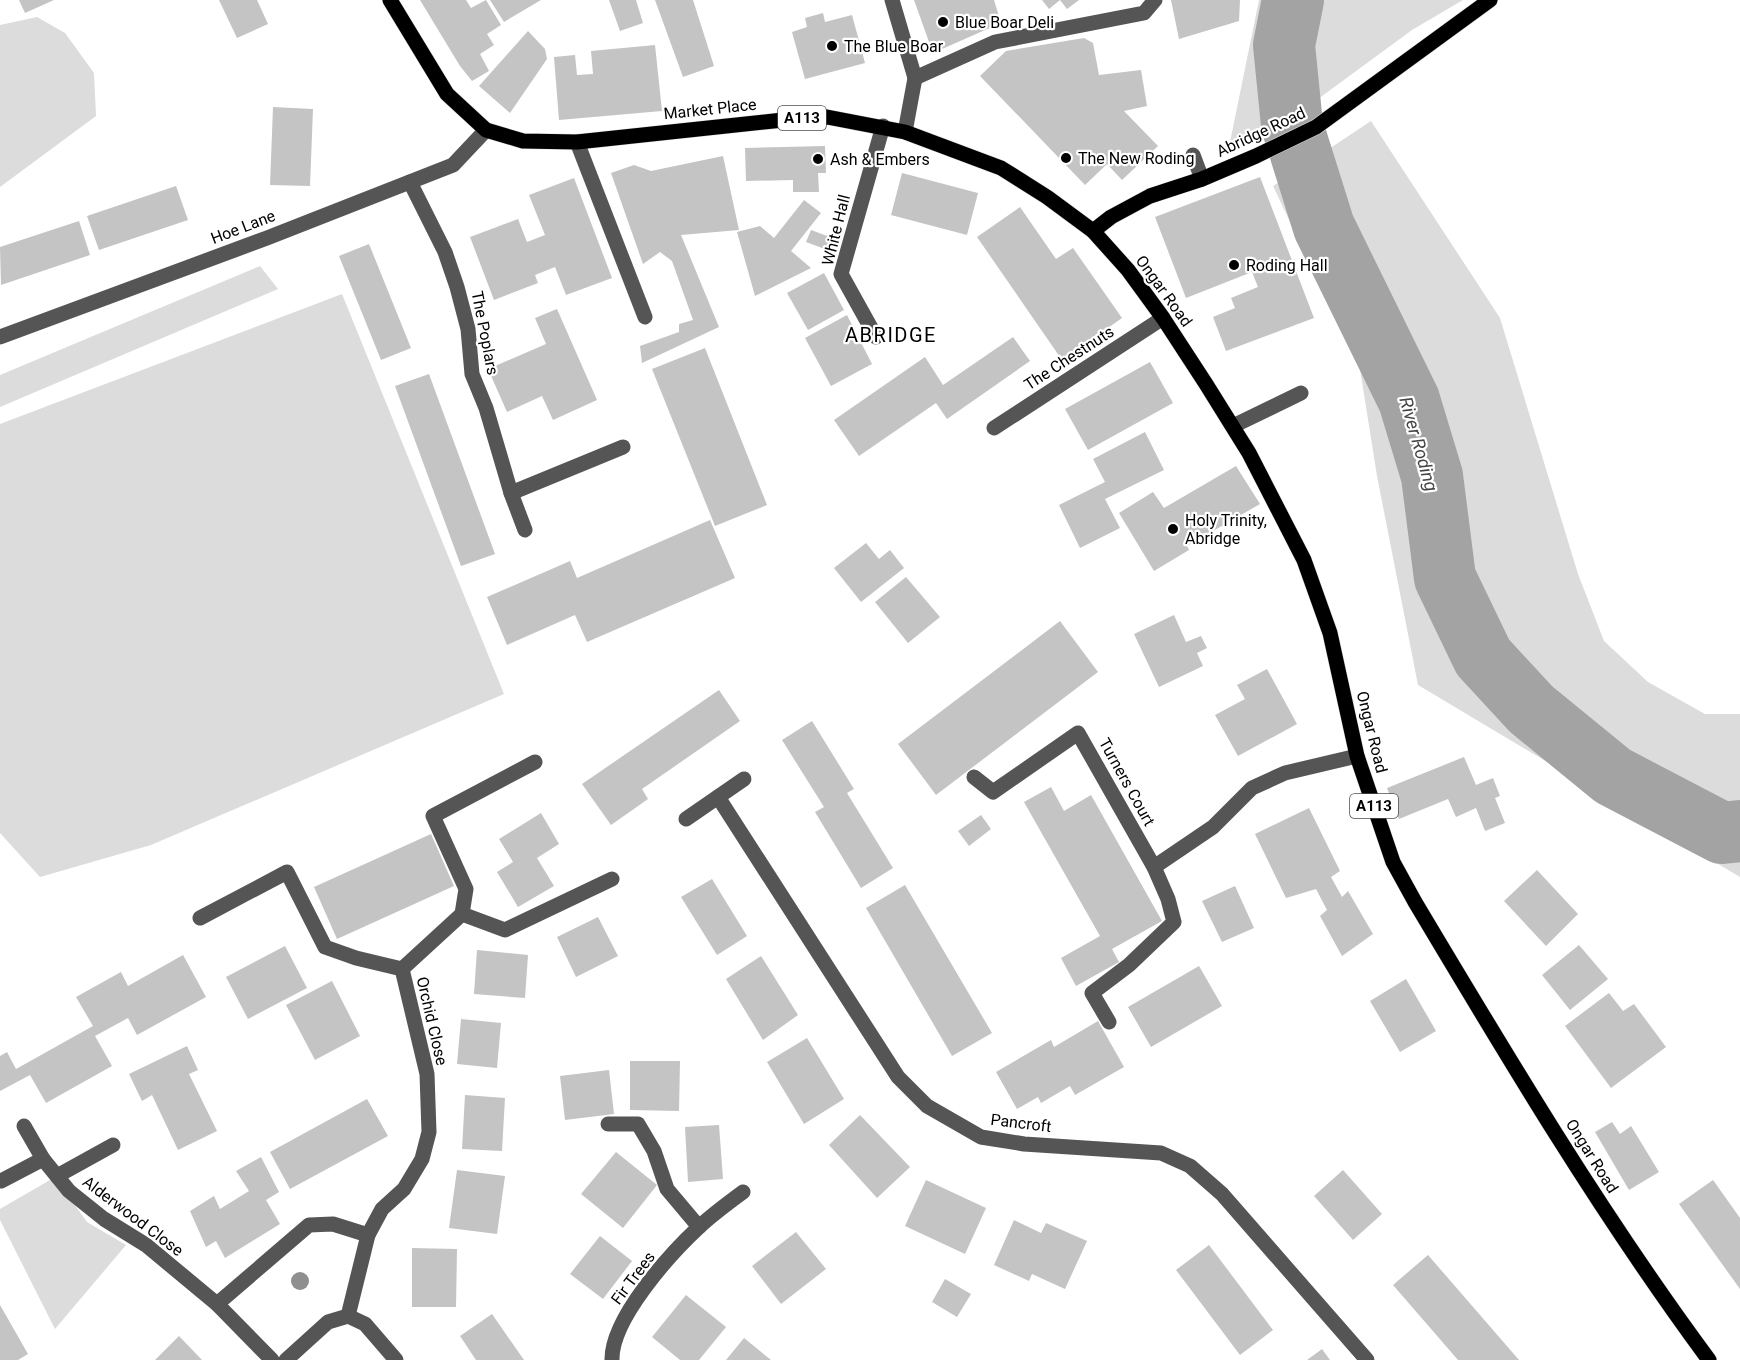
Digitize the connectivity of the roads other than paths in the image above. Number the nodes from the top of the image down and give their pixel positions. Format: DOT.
graph roads {
  1 [pos="390,0"];
  2 [pos="892,0"];
  3 [pos="1155,0"];
  4 [pos="1490,0"];
  5 [pos="915,78"];
  6 [pos="883,126"];
  7 [pos="486,130"];
  8 [pos="904,132"];
  9 [pos="577,142"];
  10 [pos="1193,155"];
  11 [pos="1202,179"];
  12 [pos="410,182"];
  13 [pos="1093,231"];
  14 [pos="645,317"];
  15 [pos="1163,318"];
  16 [pos="0,337"];
  17 [pos="876,337"];
  18 [pos="1301,393"];
  19 [pos="1233,426"];
  20 [pos="994,428"];
  21 [pos="623,447"];
  22 [pos="511,493"];
  23 [pos="525,530"];
  24 [pos="1358,756"];
  25 [pos="535,762"];
  26 [pos="974,777"];
  27 [pos="744,779"];
  28 [pos="718,797"];
  29 [pos="686,819"];
  30 [pos="1154,867"];
  31 [pos="612,879"];
  32 [pos="462,914"];
  33 [pos="200,918"];
  34 [pos="402,969"];
  35 [pos="1109,1022"];
  36 [pos="608,1124"];
  37 [pos="24,1126"];
  38 [pos="113,1145"];
  39 [pos="43,1159"];
  40 [pos="57,1176"];
  41 [pos="1,1181"];
  42 [pos="742,1192"];
  43 [pos="699,1227"];
  44 [pos="368,1234"];
  45 [pos="217,1304"];
  46 [pos="348,1316"];
  47 [pos="272,1360"];
  48 [pos="286,1360"];
  49 [pos="396,1360"];
  50 [pos="611,1360"];
  51 [pos="1367,1360"];
  52 [pos="1709,1360"];
  1 -- 7 [label="main road, A113"];
  2 -- 5 [label="street"];
  3 -- 5 [label="street"];
  4 -- 11 [label="main road, Abridge Road"];
  5 -- 8 [label="street"];
  6 -- 8 [label="main road, Market Place / A113"];
  6 -- 9 [label="main road, Market Place / A113"];
  6 -- 17 [label="street, White Hall"];
  7 -- 9 [label="main road, Market Place / A113"];
  7 -- 12 [label="street, Hoe Lane"];
  8 -- 13 [label="main road, Market Place / A113"];
  9 -- 14 [label="street"];
  10 -- 11 [label="street"];
  11 -- 13 [label="main road, Abridge Road"];
  12 -- 16 [label="street, Hoe Lane"];
  12 -- 22 [label="street, The Poplars"];
  13 -- 15 [label="main road, Ongar Road / A113"];
  15 -- 19 [label="main road, Ongar Road / A113"];
  15 -- 20 [label="street, The Chestnuts"];
  18 -- 19 [label="street"];
  19 -- 24 [label="main road, Ongar Road / A113"];
  21 -- 22 [label="street"];
  22 -- 23 [label="street, The Poplars"];
  24 -- 30 [label="street"];
  24 -- 52 [label="main road, Ongar Road / A113"];
  25 -- 32 [label="street"];
  26 -- 30 [label="street, Turners Court"];
  27 -- 28 [label="street"];
  28 -- 29 [label="street"];
  28 -- 51 [label="street, Pancroft"];
  30 -- 35 [label="street, Turners Court"];
  31 -- 32 [label="street"];
  32 -- 34 [label="street, Orchid Close"];
  33 -- 34 [label="street"];
  34 -- 44 [label="street, Orchid Close"];
  36 -- 43 [label="street"];
  37 -- 39 [label="street, Alderwood Close"];
  38 -- 40 [label="street"];
  39 -- 40 [label="street, Alderwood Close"];
  39 -- 41 [label="street"];
  40 -- 45 [label="street, Alderwood Close"];
  42 -- 43 [label="street, Fir Trees"];
  43 -- 50 [label="street, Fir Trees"];
  44 -- 45 [label="street"];
  44 -- 46 [label="street, Orchid Close"];
  45 -- 47 [label="street, Alderwood Close"];
  46 -- 48 [label="street"];
  46 -- 49 [label="street"];
}
